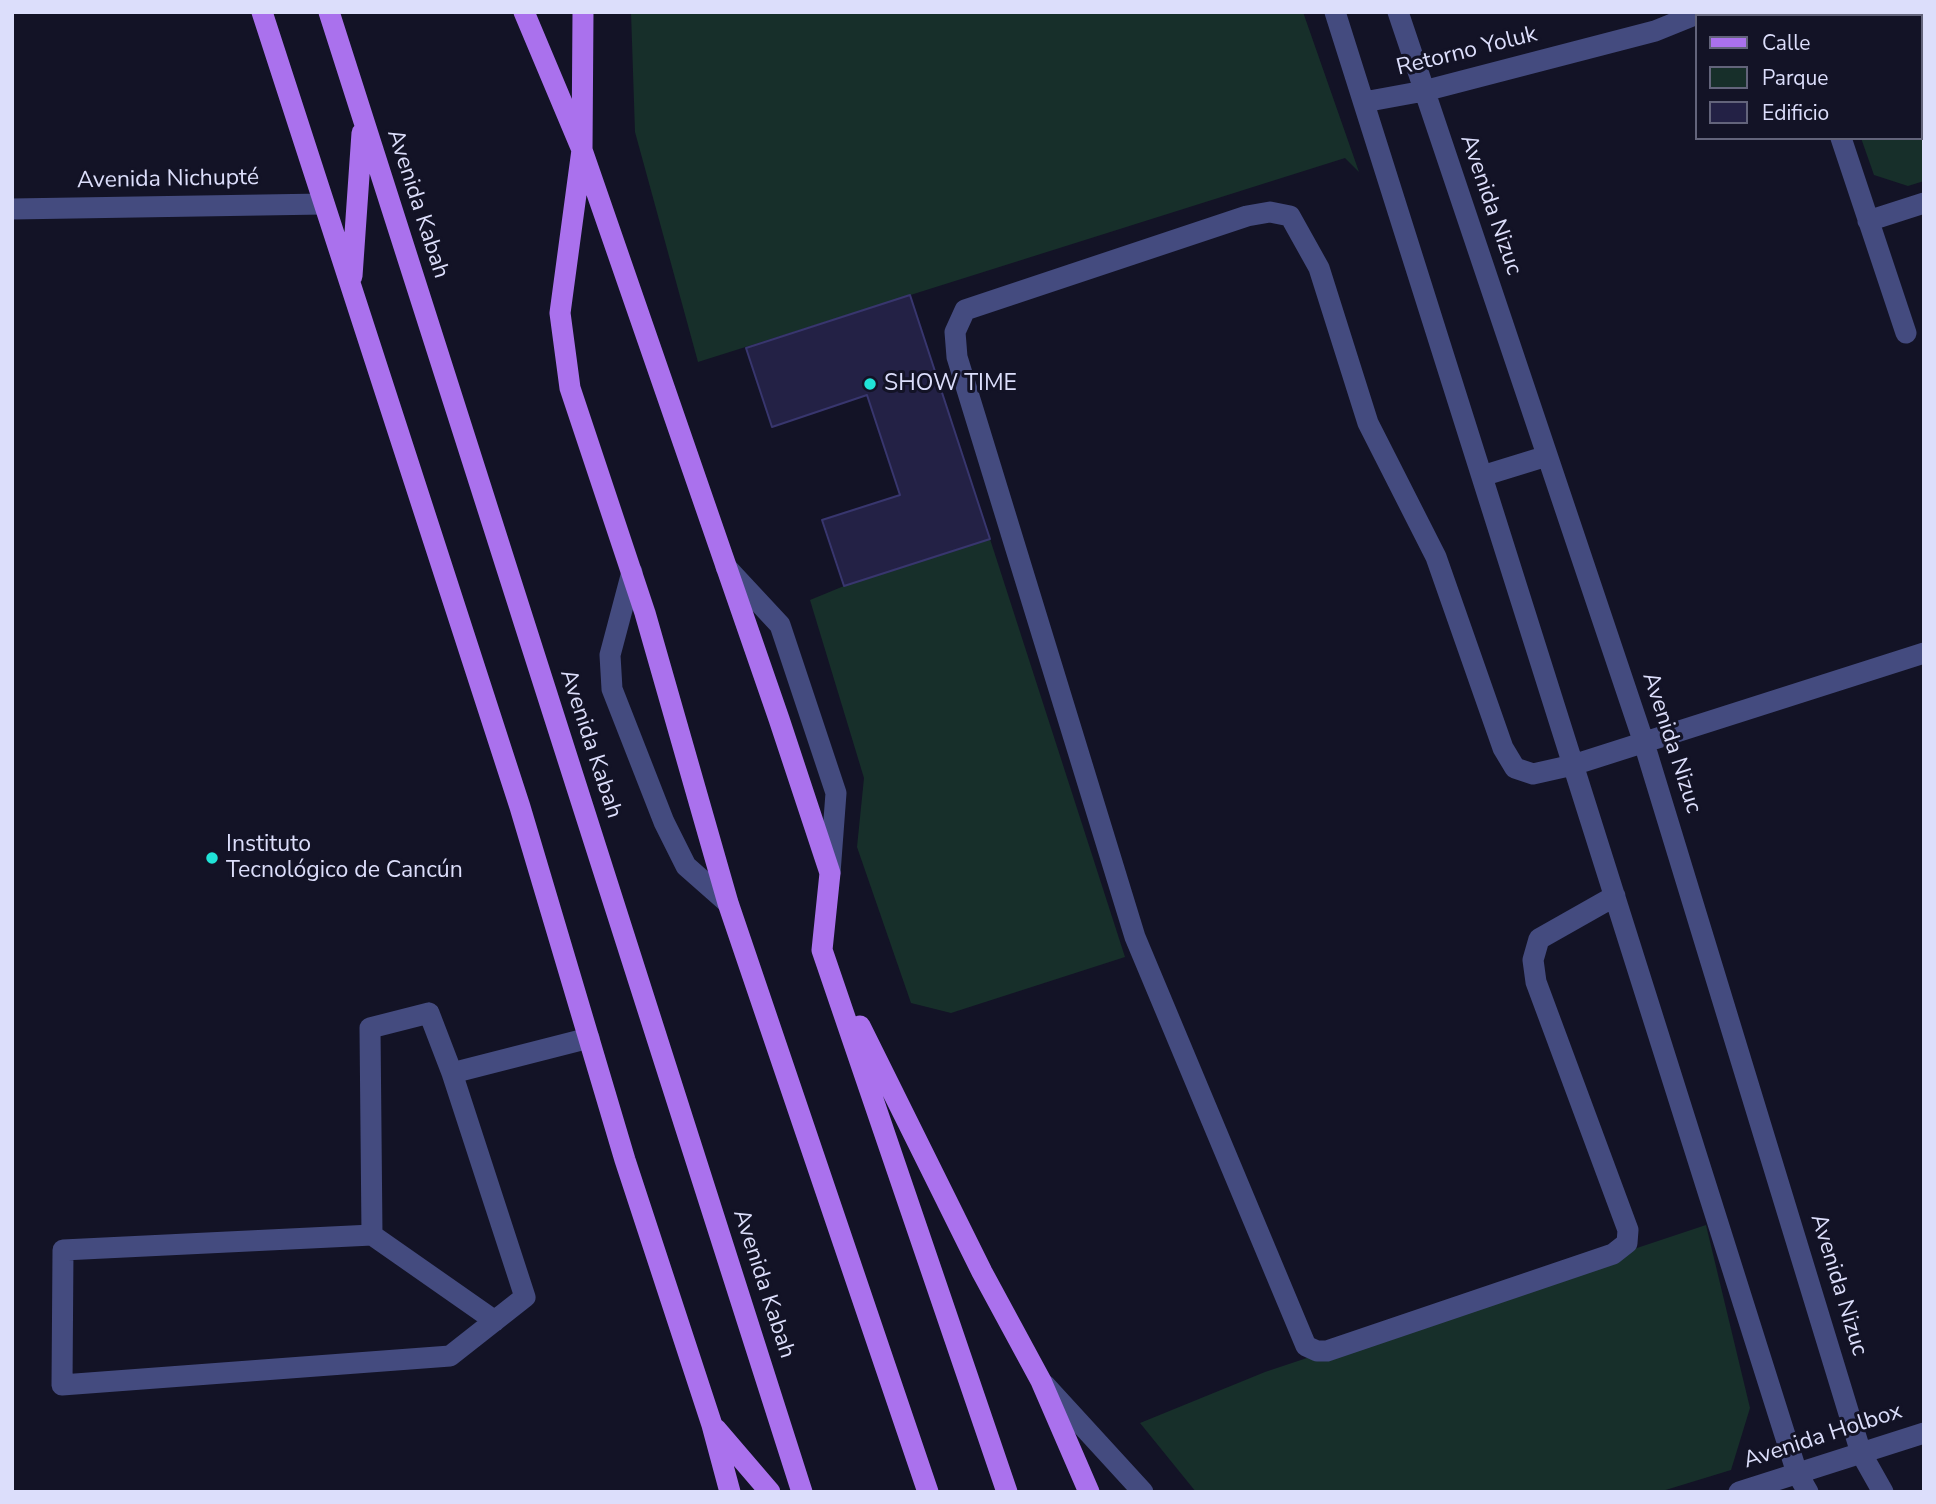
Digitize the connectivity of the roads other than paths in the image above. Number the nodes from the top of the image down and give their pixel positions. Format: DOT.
graph roads {
  1 [pos="262,12"];
  2 [pos="329,12"];
  3 [pos="524,12"];
  4 [pos="583,12"];
  5 [pos="1335,12"];
  6 [pos="1398,12"];
  7 [pos="1694,15"];
  8 [pos="1424,91"];
  9 [pos="1364,102"];
  10 [pos="363,122"];
  11 [pos="1842,140"];
  12 [pos="582,150"];
  13 [pos="1924,203"];
  14 [pos="324,204"];
  15 [pos="12,209"];
  16 [pos="1868,221"];
  17 [pos="351,288"];
  18 [pos="1906,333"];
  19 [pos="1547,456"];
  20 [pos="1482,476"];
  21 [pos="726,566"];
  22 [pos="632,572"];
  23 [pos="1924,653"];
  24 [pos="1644,743"];
  25 [pos="1573,765"];
  26 [pos="830,873"];
  27 [pos="1615,896"];
  28 [pos="728,902"];
  29 [pos="822,950"];
  30 [pos="589,1038"];
  31 [pos="452,1073"];
  32 [pos="372,1235"];
  33 [pos="495,1321"];
  34 [pos="1041,1381"];
  35 [pos="712,1425"];
  36 [pos="1924,1433"];
  37 [pos="1861,1452"];
  38 [pos="1802,1482"];
  39 [pos="730,1492"];
  40 [pos="770,1492"];
  41 [pos="802,1492"];
  42 [pos="928,1492"];
  43 [pos="1007,1492"];
  44 [pos="1089,1492"];
  45 [pos="1143,1492"];
  46 [pos="1739,1492"];
  47 [pos="1883,1492"];
  1 -- 14 [label="main road"];
  2 -- 10 [label="main road, Avenida Kabah"];
  3 -- 12 [label="main road"];
  4 -- 12 [label="main road"];
  5 -- 9 [label="street"];
  6 -- 8 [label="street, Avenida Nizuc"];
  7 -- 8 [label="street, Retorno Yoluk"];
  8 -- 9 [label="street, Retorno Yoluk"];
  8 -- 19 [label="street, Avenida Nizuc"];
  9 -- 20 [label="street"];
  10 -- 17 [label="main road"];
  10 -- 41 [label="main road, Avenida Kabah"];
  11 -- 16 [label="street"];
  12 -- 21 [label="main road"];
  12 -- 22 [label="main road"];
  13 -- 16 [label="street"];
  14 -- 15 [label="street, Avenida Nichupté"];
  14 -- 17 [label="main road"];
  16 -- 18 [label="street"];
  17 -- 30 [label="main road"];
  19 -- 20 [label="street"];
  19 -- 24 [label="street, Avenida Nizuc"];
  20 -- 25 [label="street"];
  21 -- 26 [label="main road"];
  21 -- 26 [label="street"];
  22 -- 28 [label="main road"];
  22 -- 28 [label="street"];
  23 -- 24 [label="street"];
  24 -- 25 [label="street"];
  24 -- 37 [label="street, Avenida Nizuc"];
  25 -- 27 [label="street"];
  25 -- 27 [label="street"];
  26 -- 29 [label="main road"];
  27 -- 38 [label="street"];
  28 -- 42 [label="main road"];
  29 -- 34 [label="main road"];
  29 -- 43 [label="main road"];
  30 -- 31 [label="street"];
  30 -- 35 [label="main road"];
  31 -- 32 [label="street"];
  31 -- 33 [label="street"];
  32 -- 33 [label="street"];
  32 -- 33 [label="street"];
  34 -- 44 [label="main road"];
  34 -- 45 [label="street"];
  35 -- 39 [label="main road"];
  35 -- 40 [label="main road"];
  36 -- 37 [label="street, Avenida Holbox"];
  37 -- 38 [label="street, Avenida Holbox"];
  37 -- 47 [label="street, Avenida Nizuc"];
  38 -- 46 [label="street, Avenida Holbox"];
}
